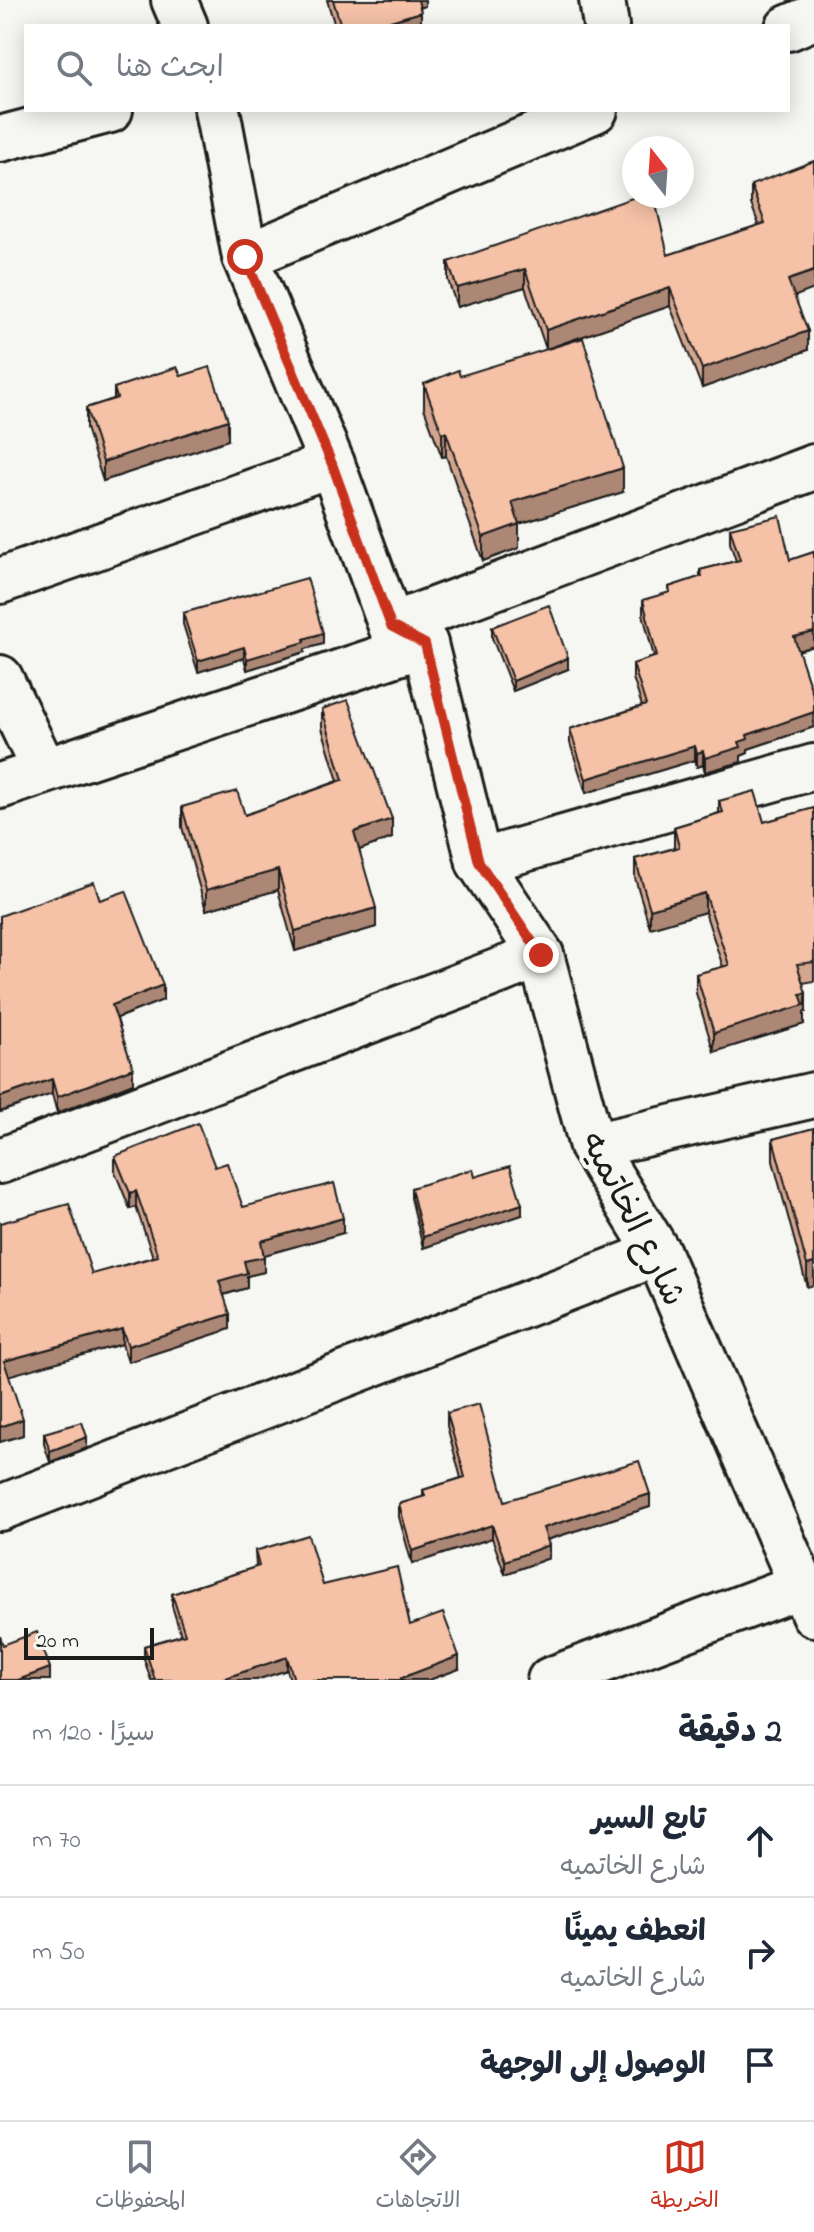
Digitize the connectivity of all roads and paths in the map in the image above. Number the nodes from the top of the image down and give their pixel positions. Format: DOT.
graph roads {
  1 [pos="174,0"];
  2 [pos="602,0"];
  3 [pos="814,17"];
  4 [pos="184,24"];
  5 [pos="606,24"];
  6 [pos="790,27"];
  7 [pos="102,112"];
  8 [pos="217,112"];
  9 [pos="590,112"];
  10 [pos="0,139"];
  11 [pos="245,257"];
  12 [pos="332,464"];
  13 [pos="814,467"];
  14 [pos="0,581"];
  15 [pos="408,635"];
  16 [pos="0,678"];
  17 [pos="814,767"];
  18 [pos="44,770"];
  19 [pos="0,786"];
  20 [pos="479,862"];
  21 [pos="541,955"];
  22 [pos="814,1095"];
  23 [pos="592,1146"];
  24 [pos="0,1161"];
  25 [pos="658,1253"];
  26 [pos="0,1508"];
  27 [pos="808,1600"];
  28 [pos="550,1680"];
  1 -- 4 [label="street"];
  2 -- 5 [label="street"];
  3 -- 6 [label="street"];
  7 -- 10 [label="street"];
  8 -- 11 [label="street, شارع الخاتميه"];
  9 -- 11 [label="street"];
  11 -- 12 [label="street, شارع الخاتميه"];
  12 -- 14 [label="street"];
  12 -- 15 [label="street, شارع الخاتميه"];
  13 -- 15 [label="street"];
  15 -- 18 [label="street"];
  15 -- 20 [label="street, شارع الخاتميه"];
  16 -- 18 [label="street"];
  17 -- 20 [label="street"];
  18 -- 19 [label="street"];
  20 -- 21 [label="street, شارع الخاتميه"];
  21 -- 23 [label="street, شارع الخاتميه"];
  21 -- 24 [label="street"];
  22 -- 23 [label="street"];
  23 -- 25 [label="street, شارع الخاتميه"];
  25 -- 26 [label="street"];
  25 -- 27 [label="street, شارع الخاتميه"];
  27 -- 28 [label="street"];
}
